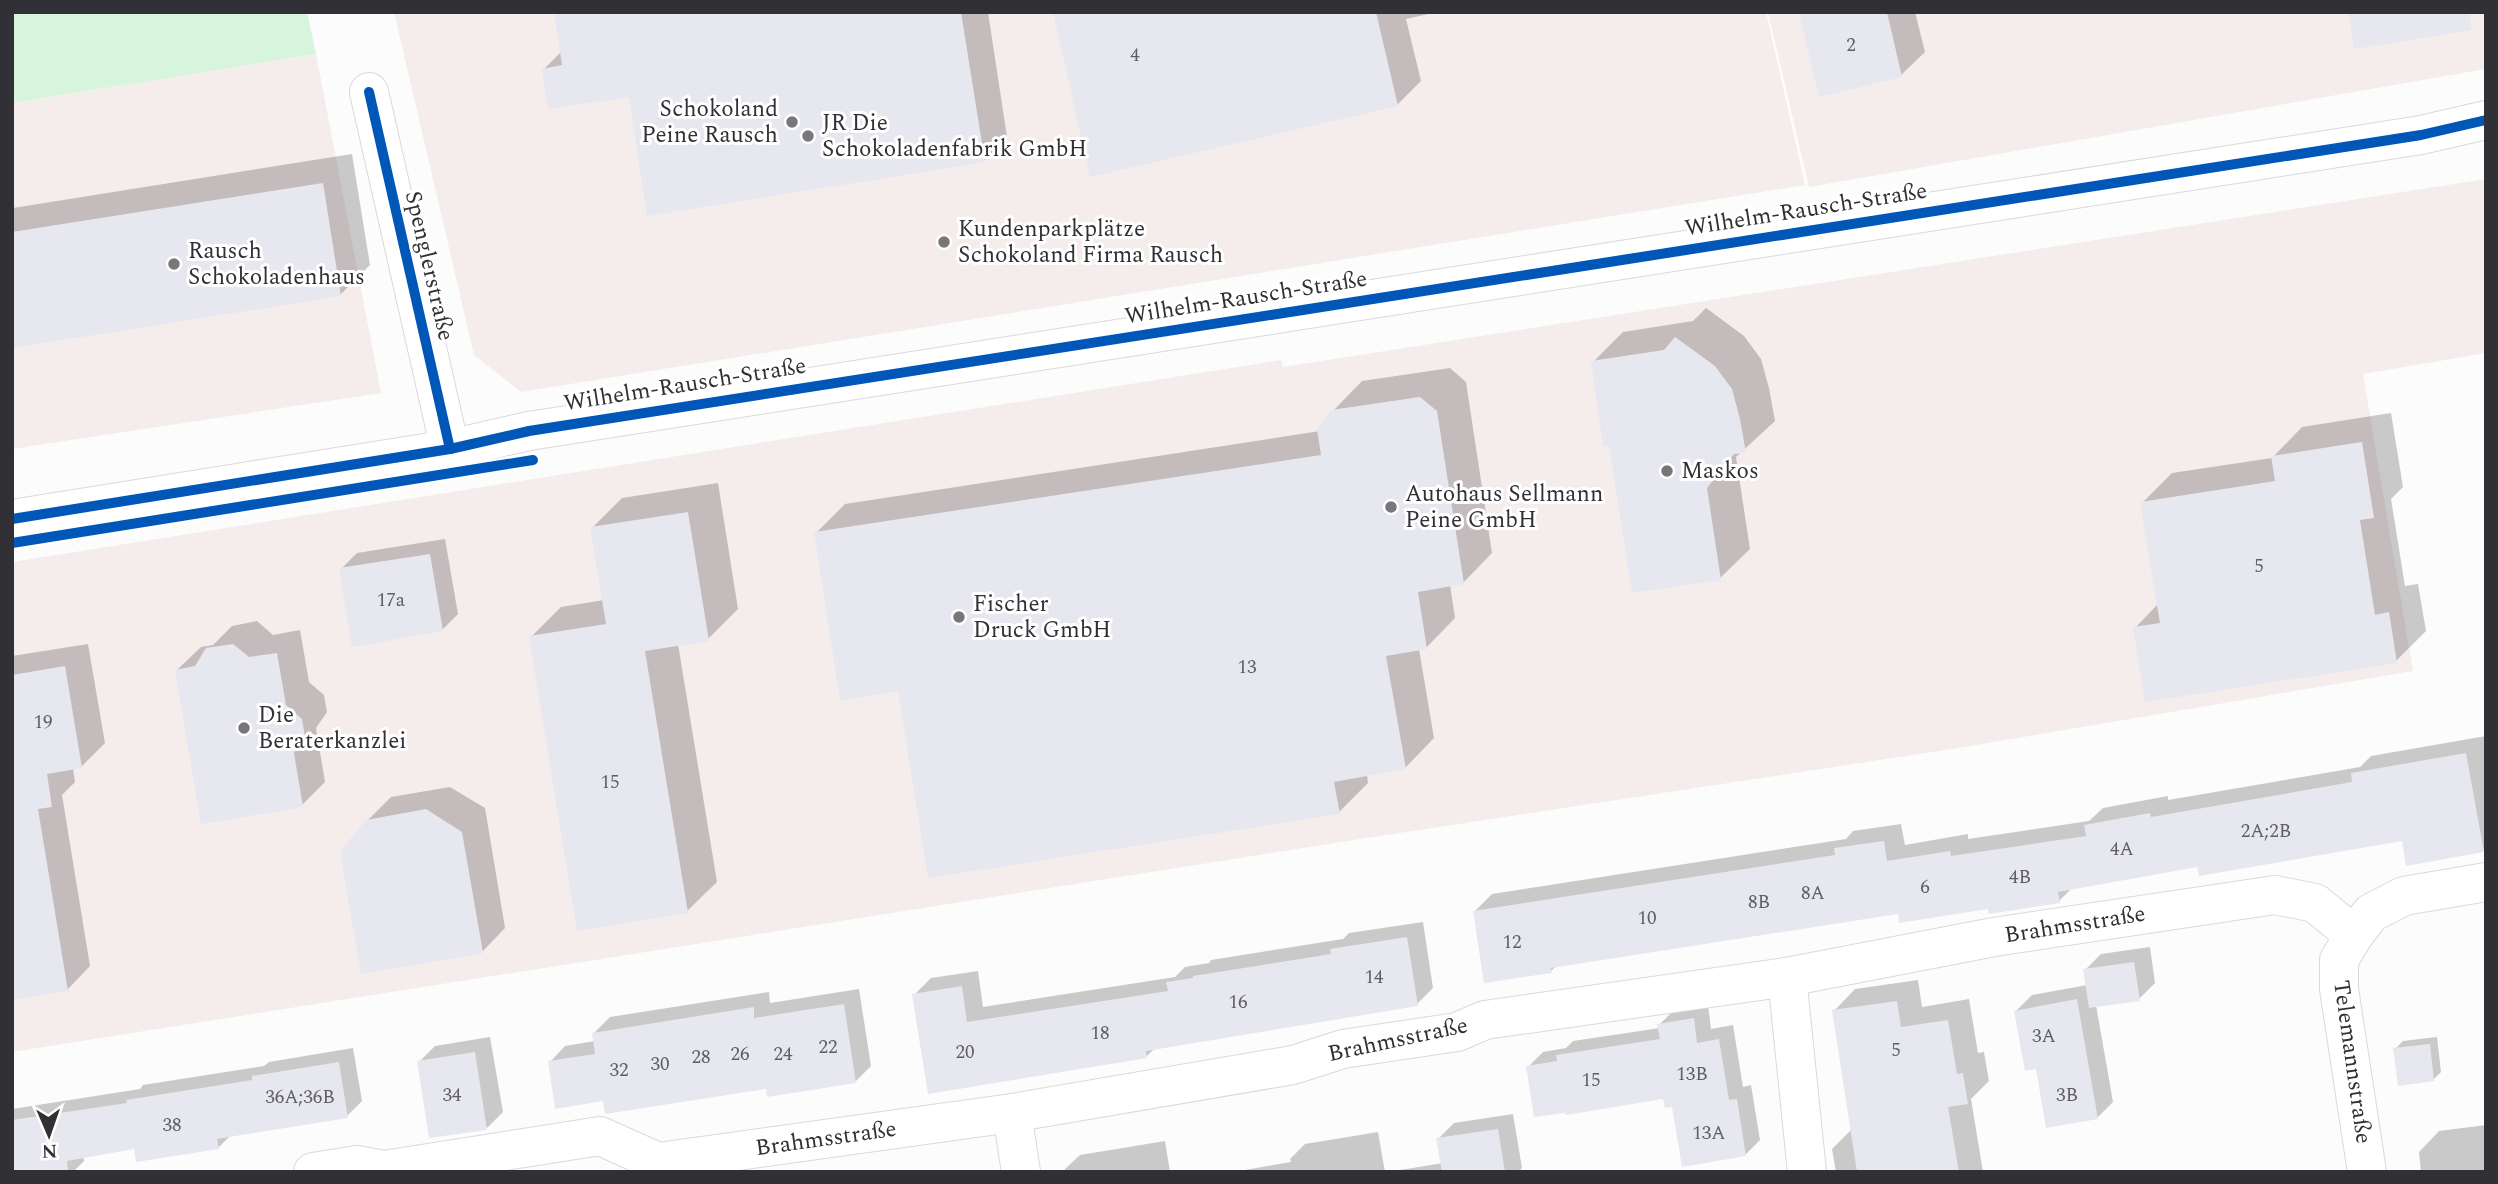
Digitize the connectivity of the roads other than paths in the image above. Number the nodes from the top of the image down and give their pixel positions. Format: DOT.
graph roads {
  1 [pos="369,92"];
  2 [pos="2486,120"];
  3 [pos="450,449"];
  4 [pos="12,519"];
  5 [pos="2486,882"];
  6 [pos="2354,935"];
  7 [pos="1787,977"];
  8 [pos="1012,1114"];
  9 [pos="313,1172"];
  10 [pos="1021,1172"];
  11 [pos="1807,1172"];
  12 [pos="2367,1172"];
  1 -- 3 [label="street, Spenglerstraße"];
  2 -- 3 [label="street, Wilhelm-Rausch-Straße"];
  3 -- 4 [label="street, Wilhelm-Rausch-Straße"];
  5 -- 6 [label="street, Telemannstraße"];
  6 -- 7 [label="street, Brahmsstraße"];
  6 -- 12 [label="street, Telemannstraße"];
  7 -- 8 [label="street, Brahmsstraße"];
  7 -- 11 [label="street"];
  8 -- 9 [label="street, Brahmsstraße"];
  8 -- 10 [label="street"];
}
